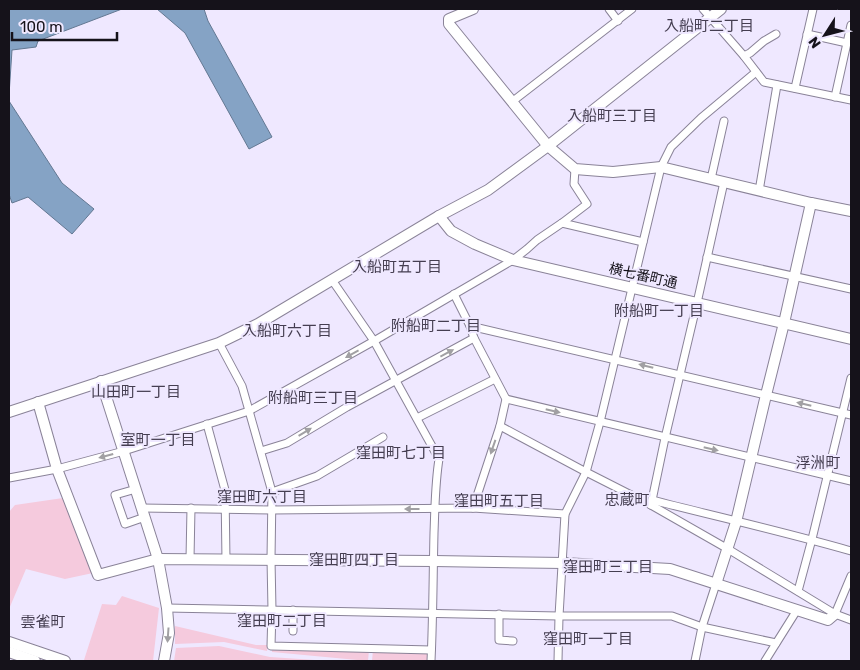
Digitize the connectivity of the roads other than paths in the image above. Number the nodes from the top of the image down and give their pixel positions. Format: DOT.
graph roads {
  1 [pos="473,9"];
  2 [pos="609,9"];
  3 [pos="632,9"];
  4 [pos="721,9"];
  5 [pos="813,9"];
  6 [pos="453,12"];
  7 [pos="707,13"];
  8 [pos="618,21"];
  9 [pos="851,24"];
  10 [pos="776,34"];
  11 [pos="807,34"];
  12 [pos="847,44"];
  13 [pos="744,56"];
  14 [pos="848,56"];
  15 [pos="756,72"];
  16 [pos="777,84"];
  17 [pos="796,88"];
  18 [pos="835,97"];
  19 [pos="851,100"];
  20 [pos="513,102"];
  21 [pos="724,121"];
  22 [pos="548,146"];
  23 [pos="661,168"];
  24 [pos="576,169"];
  25 [pos="711,179"];
  26 [pos="724,182"];
  27 [pos="759,190"];
  28 [pos="811,203"];
  29 [pos="851,211"];
  30 [pos="439,216"];
  31 [pos="562,223"];
  32 [pos="642,242"];
  33 [pos="707,257"];
  34 [pos="513,260"];
  35 [pos="794,276"];
  36 [pos="332,280"];
  37 [pos="631,287"];
  38 [pos="851,290"];
  39 [pos="454,294"];
  40 [pos="697,302"];
  41 [pos="784,323"];
  42 [pos="470,326"];
  43 [pos="474,338"];
  44 [pos="851,339"];
  45 [pos="374,341"];
  46 [pos="219,343"];
  47 [pos="615,359"];
  48 [pos="680,374"];
  49 [pos="851,378"];
  50 [pos="495,379"];
  51 [pos="395,380"];
  52 [pos="101,382"];
  53 [pos="766,395"];
  54 [pos="506,399"];
  55 [pos="38,402"];
  56 [pos="249,411"];
  57 [pos="9,412"];
  58 [pos="842,413"];
  59 [pos="851,415"];
  60 [pos="417,418"];
  61 [pos="600,422"];
  62 [pos="207,424"];
  63 [pos="500,426"];
  64 [pos="383,437"];
  65 [pos="664,438"];
  66 [pos="124,451"];
  67 [pos="260,451"];
  68 [pos="752,458"];
  69 [pos="57,468"];
  70 [pos="586,472"];
  71 [pos="828,476"];
  72 [pos="9,478"];
  73 [pos="851,481"];
  74 [pos="136,488"];
  75 [pos="272,492"];
  76 [pos="651,503"];
  77 [pos="190,508"];
  78 [pos="474,508"];
  79 [pos="225,509"];
  80 [pos="435,509"];
  81 [pos="272,510"];
  82 [pos="144,513"];
  83 [pos="565,514"];
  84 [pos="736,522"];
  85 [pos="812,539"];
  86 [pos="728,549"];
  87 [pos="851,551"];
  88 [pos="158,559"];
  89 [pos="190,559"];
  90 [pos="271,559"];
  91 [pos="226,560"];
  92 [pos="434,561"];
  93 [pos="562,563"];
  94 [pos="851,576"];
  95 [pos="716,584"];
  96 [pos="798,591"];
  97 [pos="167,608"];
  98 [pos="272,610"];
  99 [pos="293,610"];
  100 [pos="797,610"];
  101 [pos="432,613"];
  102 [pos="499,614"];
  103 [pos="835,614"];
  104 [pos="559,616"];
  105 [pos="851,620"];
  106 [pos="702,627"];
  107 [pos="293,631"];
  108 [pos="513,641"];
  109 [pos="9,642"];
  110 [pos="776,643"];
  111 [pos="431,650"];
  112 [pos="9,652"];
  113 [pos="35,661"];
  114 [pos="65,661"];
  115 [pos="164,661"];
  116 [pos="431,661"];
  117 [pos="558,661"];
  118 [pos="695,661"];
  119 [pos="765,661"];
  1 -- 6 [label="street"];
  2 -- 8 [label="street"];
  3 -- 8 [label="street"];
  4 -- 7 [label="street"];
  5 -- 11 [label="street"];
  6 -- 20 [label="street"];
  7 -- 13 [label="street"];
  7 -- 22 [label="street"];
  8 -- 20 [label="street"];
  9 -- 12 [label="street"];
  10 -- 13 [label="street"];
  11 -- 12 [label="street"];
  11 -- 17 [label="street"];
  12 -- 14 [label="street"];
  13 -- 15 [label="street"];
  14 -- 18 [label="street"];
  15 -- 16 [label="street"];
  15 -- 23 [label="street"];
  16 -- 17 [label="street"];
  16 -- 27 [label="street"];
  17 -- 18 [label="street"];
  18 -- 19 [label="street"];
  20 -- 22 [label="street"];
  21 -- 25 [label="street"];
  22 -- 24 [label="street"];
  22 -- 30 [label="street"];
  23 -- 24 [label="street"];
  23 -- 25 [label="street"];
  23 -- 32 [label="street"];
  24 -- 31 [label="street"];
  25 -- 26 [label="street"];
  26 -- 27 [label="street"];
  26 -- 33 [label="street"];
  27 -- 28 [label="street"];
  28 -- 29 [label="street"];
  28 -- 35 [label="street"];
  30 -- 34 [label="street, 横七番町通"];
  30 -- 36 [label="street"];
  31 -- 32 [label="street"];
  31 -- 34 [label="street"];
  32 -- 37 [label="street"];
  33 -- 35 [label="street"];
  33 -- 40 [label="street"];
  34 -- 37 [label="street, 横七番町通"];
  34 -- 39 [label="street"];
  35 -- 38 [label="street"];
  35 -- 41 [label="street"];
  36 -- 45 [label="street"];
  36 -- 46 [label="street"];
  37 -- 40 [label="street, 横七番町通"];
  37 -- 47 [label="street"];
  39 -- 42 [label="street"];
  39 -- 45 [label="street"];
  40 -- 41 [label="street, 横七番町通"];
  40 -- 48 [label="street"];
  41 -- 44 [label="street, 横七番町通"];
  41 -- 53 [label="street"];
  42 -- 43 [label="street"];
  42 -- 47 [label="street"];
  43 -- 50 [label="street"];
  51 -- 43 [label="street, one-way"];
  45 -- 51 [label="street"];
  45 -- 56 [label="street, one-way"];
  46 -- 52 [label="street"];
  46 -- 56 [label="street"];
  48 -- 47 [label="street, one-way"];
  47 -- 61 [label="street"];
  48 -- 53 [label="street"];
  48 -- 65 [label="street"];
  49 -- 58 [label="street"];
  50 -- 54 [label="street"];
  50 -- 60 [label="street"];
  51 -- 60 [label="street"];
  67 -- 51 [label="street, one-way"];
  52 -- 55 [label="street"];
  52 -- 66 [label="street"];
  58 -- 53 [label="street, one-way"];
  53 -- 68 [label="street"];
  54 -- 61 [label="street, one-way"];
  54 -- 63 [label="street"];
  55 -- 57 [label="street"];
  55 -- 69 [label="street"];
  56 -- 62 [label="street"];
  56 -- 67 [label="street"];
  58 -- 59 [label="street"];
  58 -- 71 [label="street"];
  60 -- 80 [label="street"];
  61 -- 65 [label="street"];
  61 -- 70 [label="street"];
  62 -- 66 [label="street"];
  62 -- 79 [label="street"];
  63 -- 70 [label="street"];
  63 -- 78 [label="street, one-way"];
  64 -- 75 [label="street"];
  65 -- 68 [label="street, one-way"];
  65 -- 76 [label="street"];
  66 -- 69 [label="street, one-way"];
  66 -- 74 [label="street"];
  67 -- 75 [label="street"];
  68 -- 71 [label="street"];
  68 -- 84 [label="street"];
  69 -- 72 [label="street"];
  69 -- 88 [label="street"];
  70 -- 76 [label="street"];
  70 -- 83 [label="street"];
  71 -- 73 [label="street"];
  71 -- 85 [label="street"];
  74 -- 82 [label="street"];
  74 -- 82 [label="street"];
  75 -- 81 [label="street"];
  76 -- 84 [label="street"];
  76 -- 86 [label="street"];
  77 -- 79 [label="street"];
  77 -- 82 [label="street"];
  77 -- 89 [label="street"];
  78 -- 80 [label="street"];
  78 -- 83 [label="street"];
  79 -- 81 [label="street"];
  79 -- 91 [label="street"];
  80 -- 81 [label="street, one-way"];
  80 -- 92 [label="street"];
  81 -- 90 [label="street"];
  82 -- 88 [label="street"];
  83 -- 93 [label="street"];
  84 -- 85 [label="street"];
  84 -- 86 [label="street"];
  85 -- 87 [label="street"];
  85 -- 96 [label="street"];
  86 -- 95 [label="street"];
  86 -- 96 [label="street"];
  88 -- 89 [label="street"];
  88 -- 97 [label="street"];
  89 -- 91 [label="street"];
  90 -- 91 [label="street"];
  90 -- 92 [label="street"];
  90 -- 98 [label="street"];
  92 -- 93 [label="street"];
  92 -- 101 [label="street"];
  93 -- 95 [label="street"];
  93 -- 104 [label="street"];
  94 -- 103 [label="street"];
  95 -- 100 [label="street"];
  95 -- 106 [label="street"];
  96 -- 103 [label="street"];
  97 -- 98 [label="street"];
  97 -- 115 [label="street, one-way"];
  98 -- 99 [label="street"];
  98 -- 111 [label="street"];
  99 -- 101 [label="street"];
  99 -- 107 [label="street"];
  100 -- 103 [label="street"];
  100 -- 110 [label="street"];
  101 -- 102 [label="street"];
  101 -- 111 [label="street"];
  102 -- 104 [label="street"];
  102 -- 108 [label="street"];
  103 -- 105 [label="street"];
  104 -- 106 [label="street"];
  104 -- 117 [label="street"];
  106 -- 110 [label="street"];
  106 -- 118 [label="street"];
  109 -- 114 [label="street"];
  110 -- 119 [label="street"];
  111 -- 116 [label="street"];
  112 -- 113 [label="street"];
}
